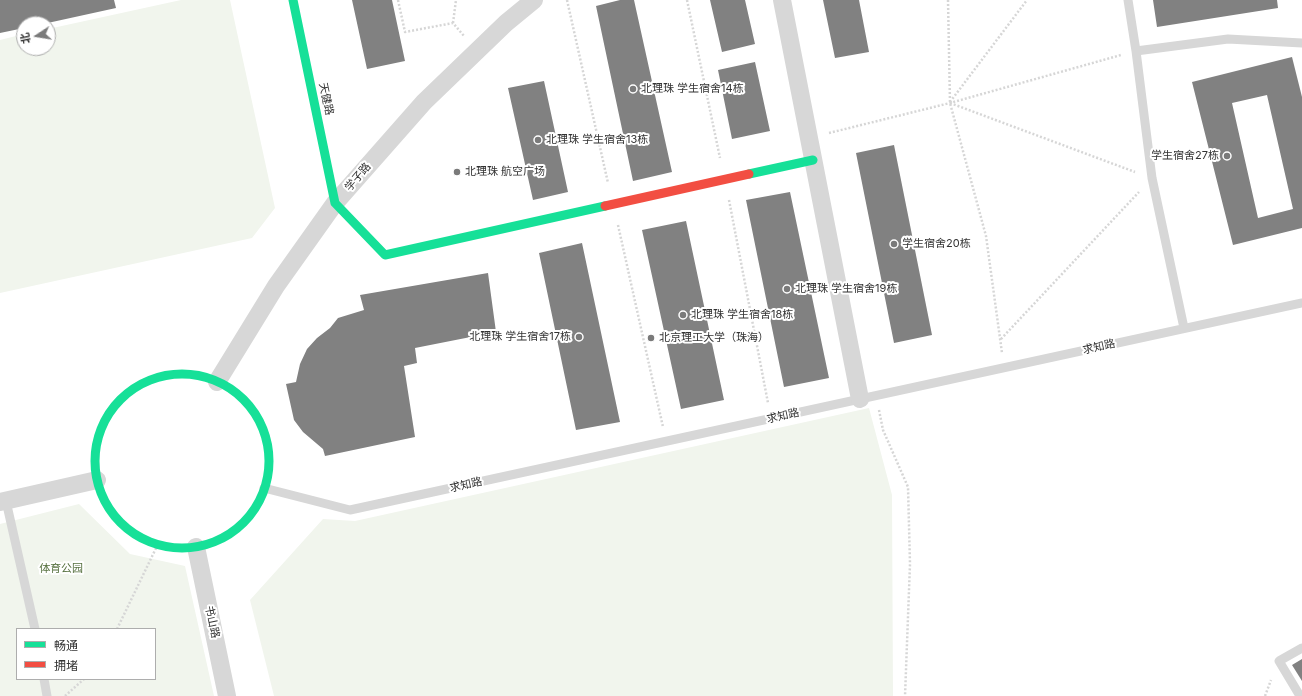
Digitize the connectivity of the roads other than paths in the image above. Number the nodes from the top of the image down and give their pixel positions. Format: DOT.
graph roads {
  1 [pos="293,0"];
  2 [pos="534,0"];
  3 [pos="782,0"];
  4 [pos="1128,0"];
  5 [pos="1302,42"];
  6 [pos="1136,50"];
  7 [pos="813,160"];
  8 [pos="335,203"];
  9 [pos="1302,303"];
  10 [pos="1184,328"];
  11 [pos="217,382"];
  12 [pos="868,397"];
  13 [pos="97,480"];
  14 [pos="264,488"];
  15 [pos="3,501"];
  16 [pos="196,547"];
  17 [pos="35,628"];
  18 [pos="1302,648"];
  19 [pos="44,680"];
  20 [pos="47,696"];
  21 [pos="228,696"];
  22 [pos="1300,696"];
  1 -- 8 [label="street, 天健路"];
  2 -- 8 [label="street, 学子路"];
  3 -- 7 [label="street"];
  4 -- 6 [label="lane"];
  5 -- 6 [label="lane"];
  6 -- 10 [label="lane"];
  7 -- 8 [label="street"];
  7 -- 12 [label="street"];
  8 -- 11 [label="street, 学子路"];
  9 -- 10 [label="lane, 求知路"];
  10 -- 12 [label="lane, 求知路"];
  11 -- 13 [label="street"];
  11 -- 14 [label="street"];
  12 -- 14 [label="lane, 求知路"];
  13 -- 15 [label="street"];
  13 -- 16 [label="street"];
  14 -- 16 [label="street"];
  15 -- 17 [label="lane"];
  16 -- 21 [label="street, 书山路"];
  18 -- 22 [label="lane"];
  19 -- 20 [label="lane"];
}
